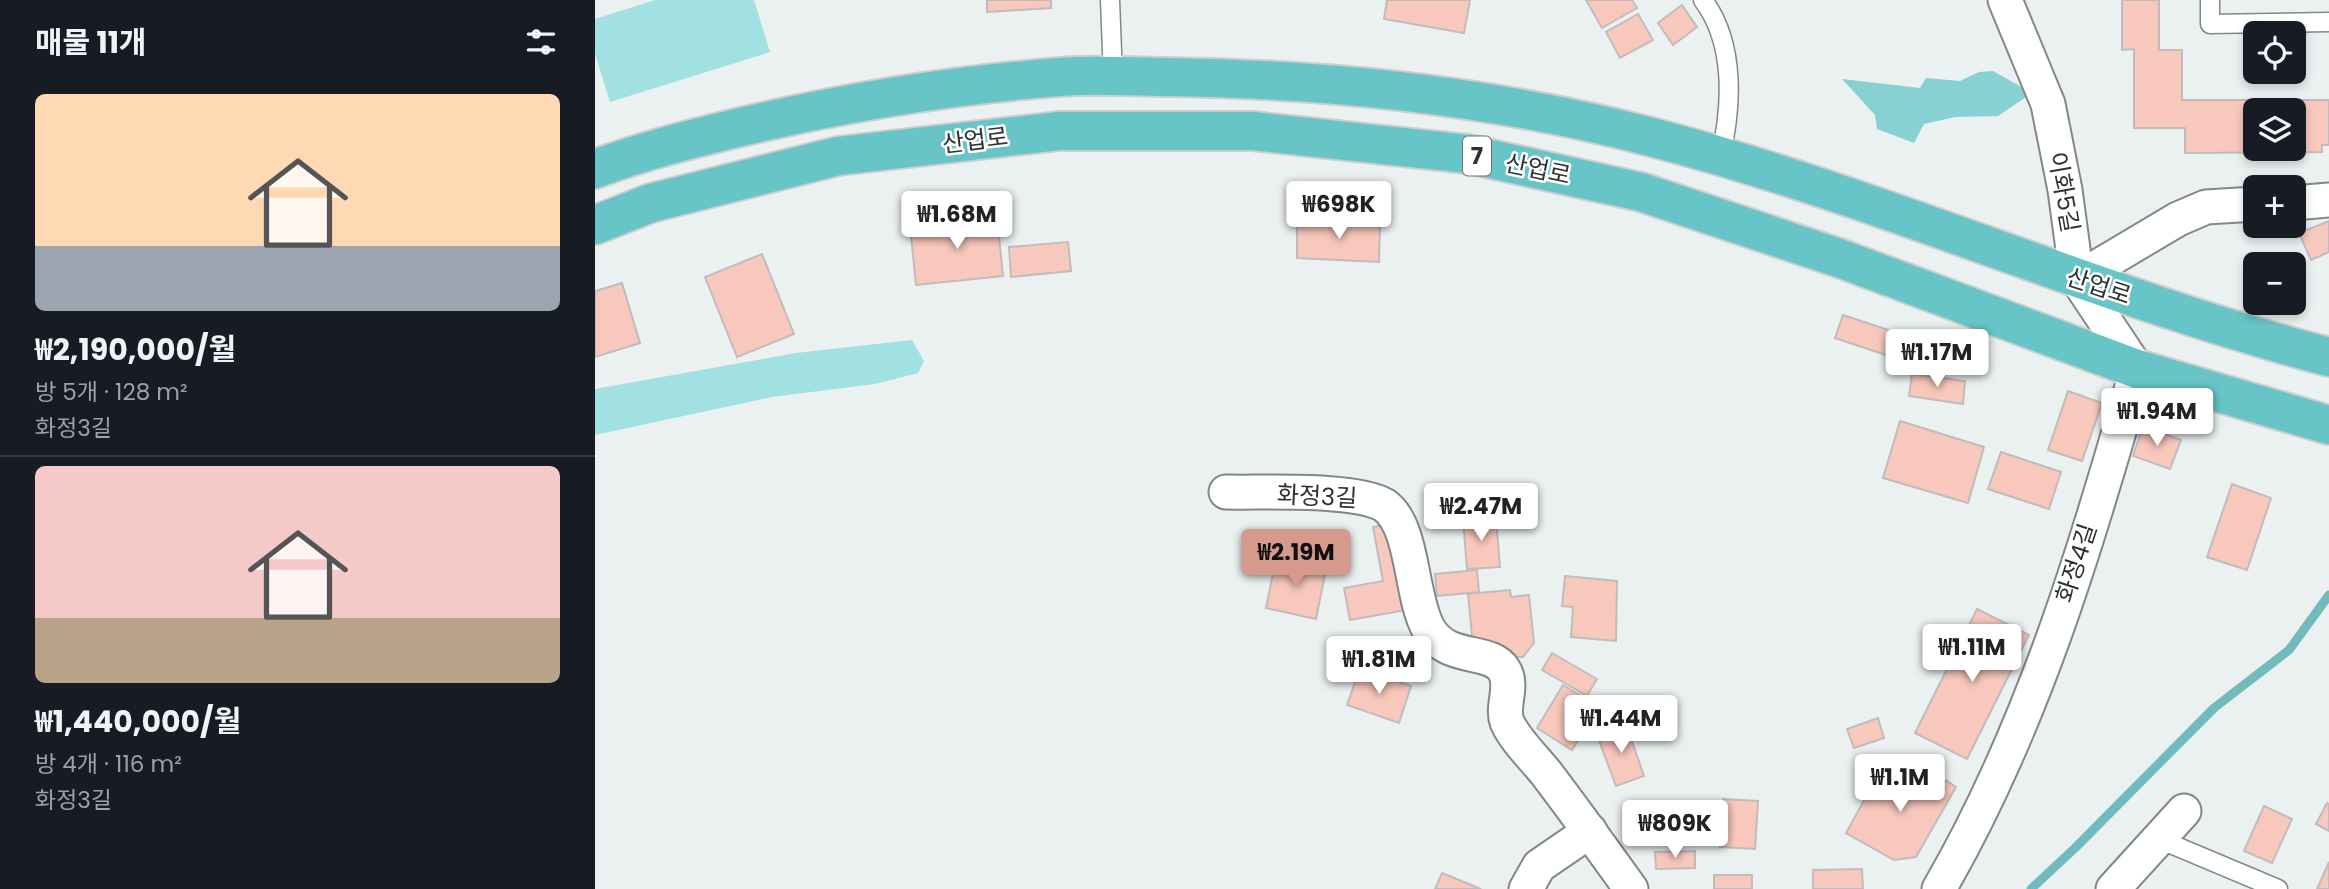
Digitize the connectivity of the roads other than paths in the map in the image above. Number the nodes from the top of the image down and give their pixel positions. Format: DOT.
graph roads {
  1 [pos="1110,0"];
  2 [pos="1703,0"];
  3 [pos="2005,0"];
  4 [pos="2210,0"];
  5 [pos="2329,22"];
  6 [pos="1113,77"];
  7 [pos="1720,158"];
  8 [pos="595,169"];
  9 [pos="2329,200"];
  10 [pos="2306,202"];
  11 [pos="2243,205"];
  12 [pos="595,225"];
  13 [pos="2077,279"];
  14 [pos="2329,356"];
  15 [pos="2137,369"];
  16 [pos="2329,425"];
  17 [pos="1226,492"];
  18 [pos="2184,811"];
  19 [pos="1590,831"];
  20 [pos="2159,839"];
  21 [pos="1526,889"];
  22 [pos="1631,889"];
  23 [pos="1939,889"];
  24 [pos="2113,889"];
  25 [pos="2278,889"];
  1 -- 6 [label="lane"];
  2 -- 7 [label="lane"];
  3 -- 13 [label="street, 이화5길"];
  4 -- 5 [label="lane"];
  6 -- 7 [label="main road, 산업로 / 7"];
  6 -- 8 [label="main road, 산업로 / 7"];
  7 -- 13 [label="main road, 산업로 / 7"];
  9 -- 10 [label="street"];
  11 -- 13 [label="street"];
  12 -- 15 [label="main road, 산업로 / 7"];
  13 -- 14 [label="main road, 산업로 / 7"];
  13 -- 15 [label="street"];
  15 -- 16 [label="main road, 산업로 / 7"];
  15 -- 23 [label="street, 화정4길"];
  17 -- 19 [label="street, 화정3길"];
  18 -- 20 [label="street"];
  19 -- 21 [label="street"];
  19 -- 22 [label="street, 화정3길"];
  20 -- 24 [label="street"];
  20 -- 25 [label="lane"];
}
